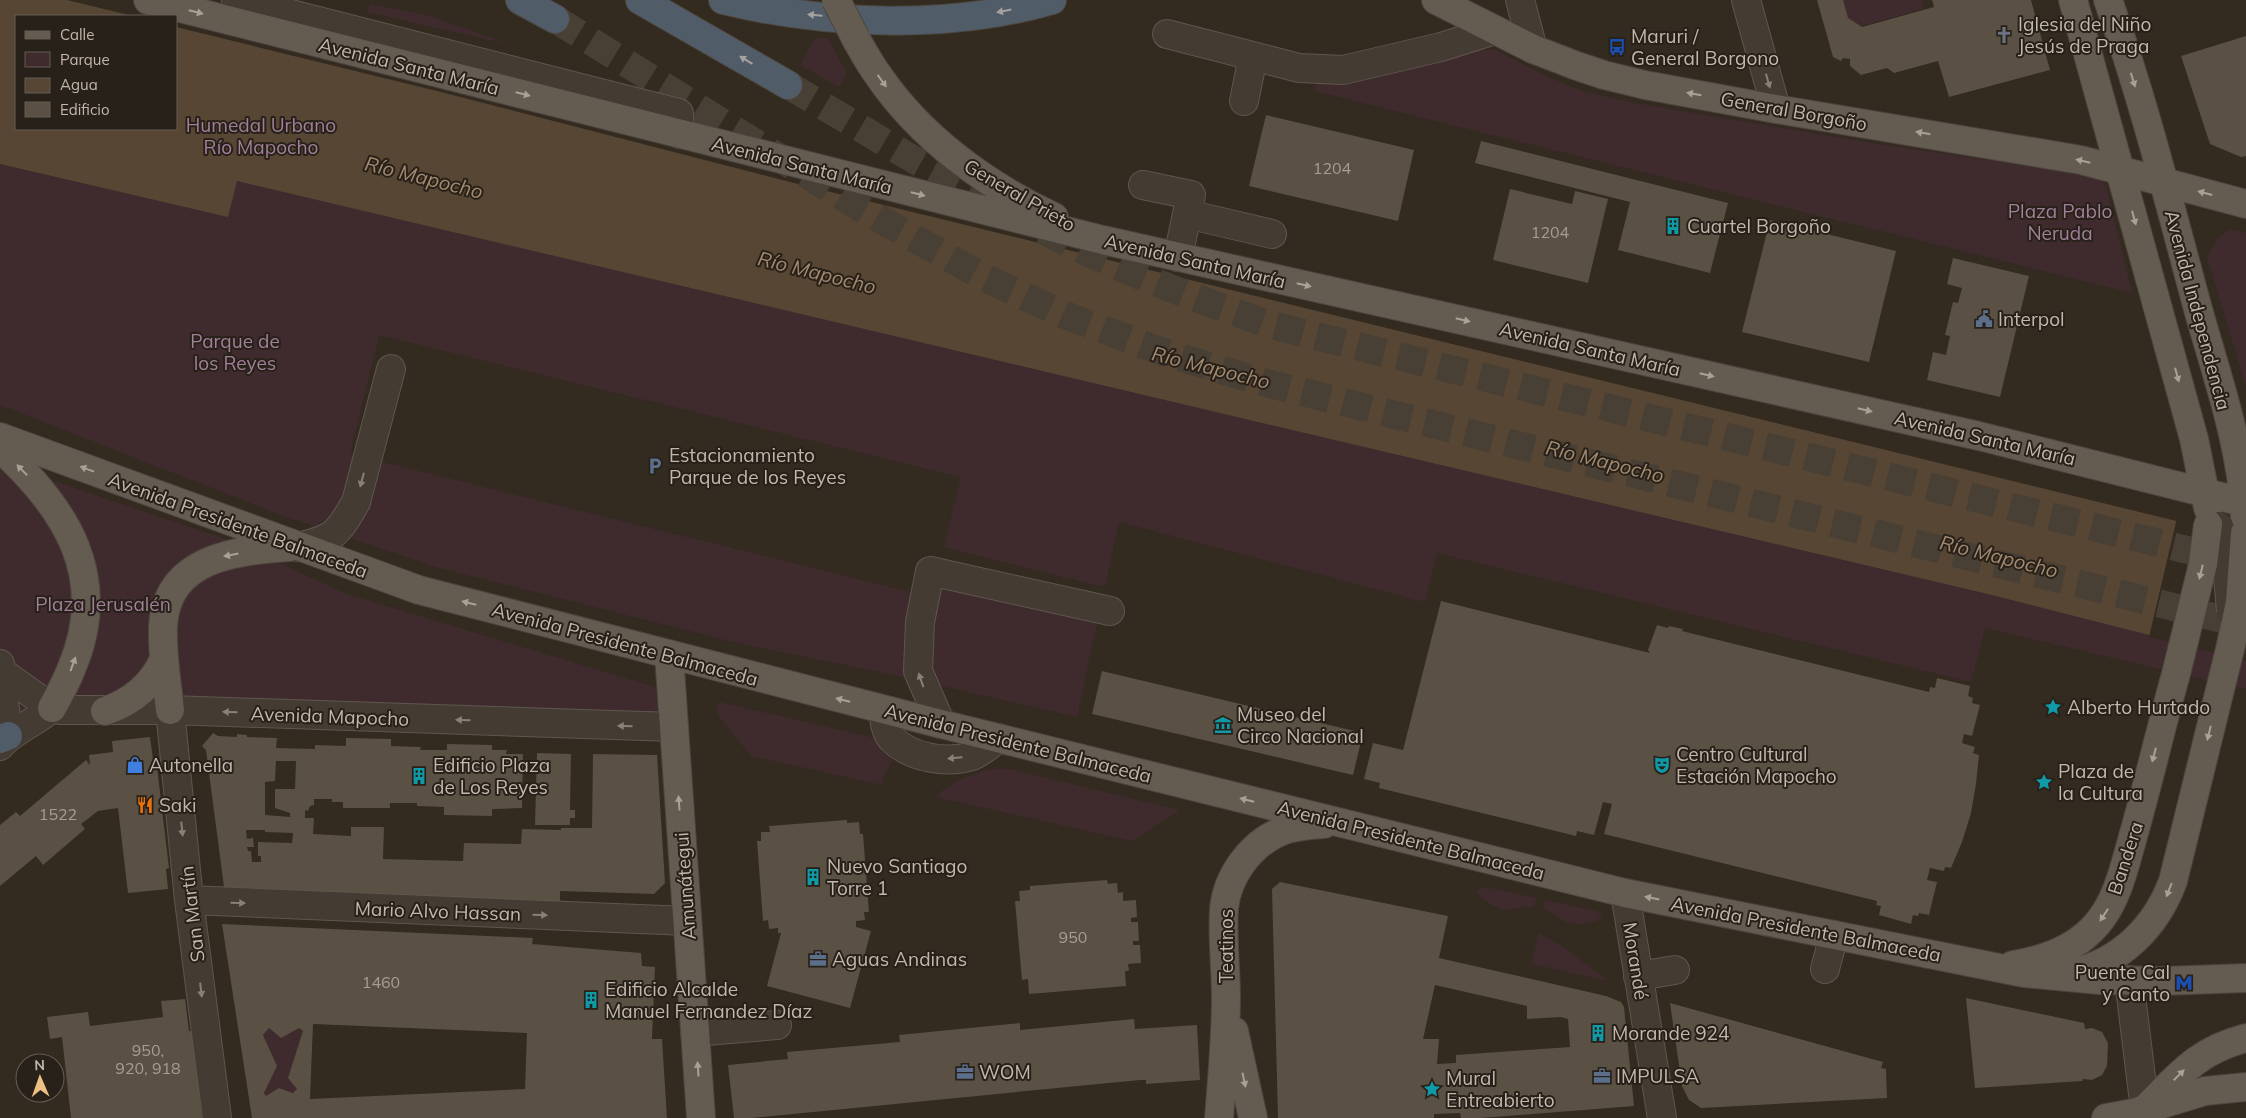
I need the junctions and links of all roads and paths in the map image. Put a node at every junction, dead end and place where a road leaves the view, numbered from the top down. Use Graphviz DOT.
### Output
graph roads {
  1 [pos="148,0"];
  2 [pos="236,0"];
  3 [pos="520,0"];
  4 [pos="640,0"];
  5 [pos="724,0"];
  6 [pos="836,0"];
  7 [pos="932,0"];
  8 [pos="1052,0"];
  9 [pos="1436,0"];
  10 [pos="1520,0"];
  11 [pos="1746,0"];
  12 [pos="2073,0"];
  13 [pos="2108,0"];
  14 [pos="555,19"];
  15 [pos="881,20"];
  16 [pos="1495,30"];
  17 [pos="1167,34"];
  18 [pos="1533,49"];
  19 [pos="1253,57"];
  20 [pos="788,85"];
  21 [pos="1244,101"];
  22 [pos="1776,108"];
  23 [pos="680,134"];
  24 [pos="2121,171"];
  25 [pos="2164,182"];
  26 [pos="1143,185"];
  27 [pos="2246,204"];
  28 [pos="1187,214"];
  29 [pos="1272,234"];
  30 [pos="1103,240"];
  31 [pos="1178,257"];
  32 [pos="391,368"];
  33 [pos="2216,376"];
  34 [pos="2246,424"];
  35 [pos="0,437"];
  36 [pos="0,448"];
  37 [pos="2206,493"];
  38 [pos="2245,503"];
  39 [pos="2213,525"];
  40 [pos="2245,533"];
  41 [pos="296,547"];
  42 [pos="1110,611"];
  43 [pos="2231,645"];
  44 [pos="669,654"];
  45 [pos="164,659"];
  46 [pos="0,664"];
  47 [pos="0,671"];
  48 [pos="2176,674"];
  49 [pos="52,708"];
  50 [pos="170,710"];
  51 [pos="883,710"];
  52 [pos="105,711"];
  53 [pos="941,724"];
  54 [pos="674,727"];
  55 [pos="2,738"];
  56 [pos="998,738"];
  57 [pos="1345,824"];
  58 [pos="1625,893"];
  59 [pos="189,900"];
  60 [pos="687,921"];
  61 [pos="1834,935"];
  62 [pos="1992,967"];
  63 [pos="1675,970"];
  64 [pos="1825,970"];
  65 [pos="1638,976"];
  66 [pos="2056,977"];
  67 [pos="2246,978"];
  68 [pos="2129,980"];
  69 [pos="1226,998"];
  70 [pos="777,1025"];
  71 [pos="695,1032"];
  72 [pos="2246,1038"];
  73 [pos="2246,1087"];
  74 [pos="2146,1114"];
  75 [pos="216,1118"];
  76 [pos="702,1118"];
  77 [pos="1219,1118"];
  78 [pos="1253,1118"];
  79 [pos="1662,1118"];
  80 [pos="2106,1118"];
  1 -- 23 [label="main road, Avenida Santa María, one-way"];
  2 -- 23 [label="street"];
  3 -- 14 [label="highway"];
  20 -- 4 [label="highway, one-way"];
  15 -- 5 [label="highway, one-way"];
  6 -- 30 [label="main road, General Prieto, one-way, bridge"];
  7 -- 15 [label="highway"];
  8 -- 15 [label="highway, one-way"];
  9 -- 16 [label="main road, General Borgoño"];
  10 -- 18 [label="street"];
  11 -- 22 [label="street, one-way"];
  12 -- 24 [label="main road, Avenida Independencia"];
  13 -- 25 [label="main road, Avenida Independencia, one-way"];
  16 -- 18 [label="main road, General Borgoño"];
  16 -- 19 [label="street"];
  17 -- 19 [label="street"];
  22 -- 18 [label="main road, General Borgoño, one-way"];
  19 -- 21 [label="street"];
  24 -- 22 [label="main road, General Borgoño, one-way"];
  23 -- 30 [label="main road, Avenida Santa María, one-way"];
  24 -- 25 [label="main road, General Borgoño"];
  24 -- 37 [label="main road, Avenida Independencia, one-way"];
  27 -- 25 [label="main road, General Borgoño, one-way"];
  25 -- 33 [label="main road, Avenida Independencia"];
  26 -- 28 [label="street"];
  28 -- 29 [label="street"];
  28 -- 31 [label="street"];
  30 -- 31 [label="main road, Avenida Santa María"];
  31 -- 37 [label="main road, Avenida Santa María, one-way"];
  32 -- 41 [label="street, one-way"];
  33 -- 34 [label="main road"];
  33 -- 38 [label="main road, Avenida Independencia"];
  41 -- 35 [label="main road, Avenida Presidente Balmaceda, one-way"];
  49 -- 36 [label="main road, one-way"];
  37 -- 38 [label="main road, Avenida Santa María"];
  37 -- 39 [label="main road, Avenida Independencia"];
  38 -- 40 [label="main road, Avenida Independencia"];
  39 -- 43 [label="street, bridge"];
  39 -- 48 [label="main road, Avenida Independencia, one-way, bridge"];
  40 -- 43 [label="main road, Avenida Independencia, bridge"];
  44 -- 41 [label="main road, Avenida Presidente Balmaceda, one-way"];
  41 -- 45 [label="main road, one-way"];
  53 -- 42 [label="street, one-way"];
  43 -- 66 [label="main road, Avenida Independencia, one-way"];
  51 -- 44 [label="main road, Avenida Presidente Balmaceda, one-way"];
  44 -- 54 [label="main road, Amunátegui"];
  45 -- 50 [label="main road"];
  45 -- 52 [label="main road"];
  46 -- 47 [label="street"];
  47 -- 49 [label="street"];
  47 -- 55 [label="street"];
  48 -- 62 [label="main road, Bandera, one-way"];
  49 -- 52 [label="street, Avenida Mapocho"];
  49 -- 55 [label="street"];
  50 -- 52 [label="street, Avenida Mapocho"];
  54 -- 50 [label="street, Avenida Mapocho, one-way"];
  50 -- 59 [label="street, San Martín, one-way"];
  51 -- 53 [label="main road, Avenida Presidente Balmaceda"];
  56 -- 51 [label="street, one-way"];
  53 -- 56 [label="main road, Avenida Presidente Balmaceda"];
  60 -- 54 [label="main road, Amunátegui, one-way"];
  57 -- 56 [label="main road, Avenida Presidente Balmaceda, one-way"];
  57 -- 58 [label="main road, Avenida Presidente Balmaceda"];
  57 -- 69 [label="main road, Teatinos"];
  61 -- 58 [label="main road, Avenida Presidente Balmaceda, one-way"];
  58 -- 65 [label="street, Morandé"];
  59 -- 60 [label="street, Mario Alvo Hassan, one-way"];
  59 -- 75 [label="street, San Martín, one-way"];
  60 -- 71 [label="main road, Amunátegui"];
  61 -- 62 [label="main road, Avenida Presidente Balmaceda"];
  61 -- 64 [label="street"];
  62 -- 66 [label="main road, Avenida Presidente Balmaceda"];
  63 -- 65 [label="street"];
  65 -- 79 [label="street, Morandé"];
  66 -- 68 [label="main road, Avenida Presidente Balmaceda"];
  67 -- 68 [label="main road, Avenida Presidente Balmaceda"];
  68 -- 74 [label="street"];
  69 -- 77 [label="main road, Teatinos"];
  69 -- 78 [label="main road, one-way"];
  70 -- 71 [label="street"];
  76 -- 71 [label="main road, Amunátegui, one-way"];
  74 -- 72 [label="main road, one-way"];
  73 -- 74 [label="main road"];
  74 -- 80 [label="main road"];
}
